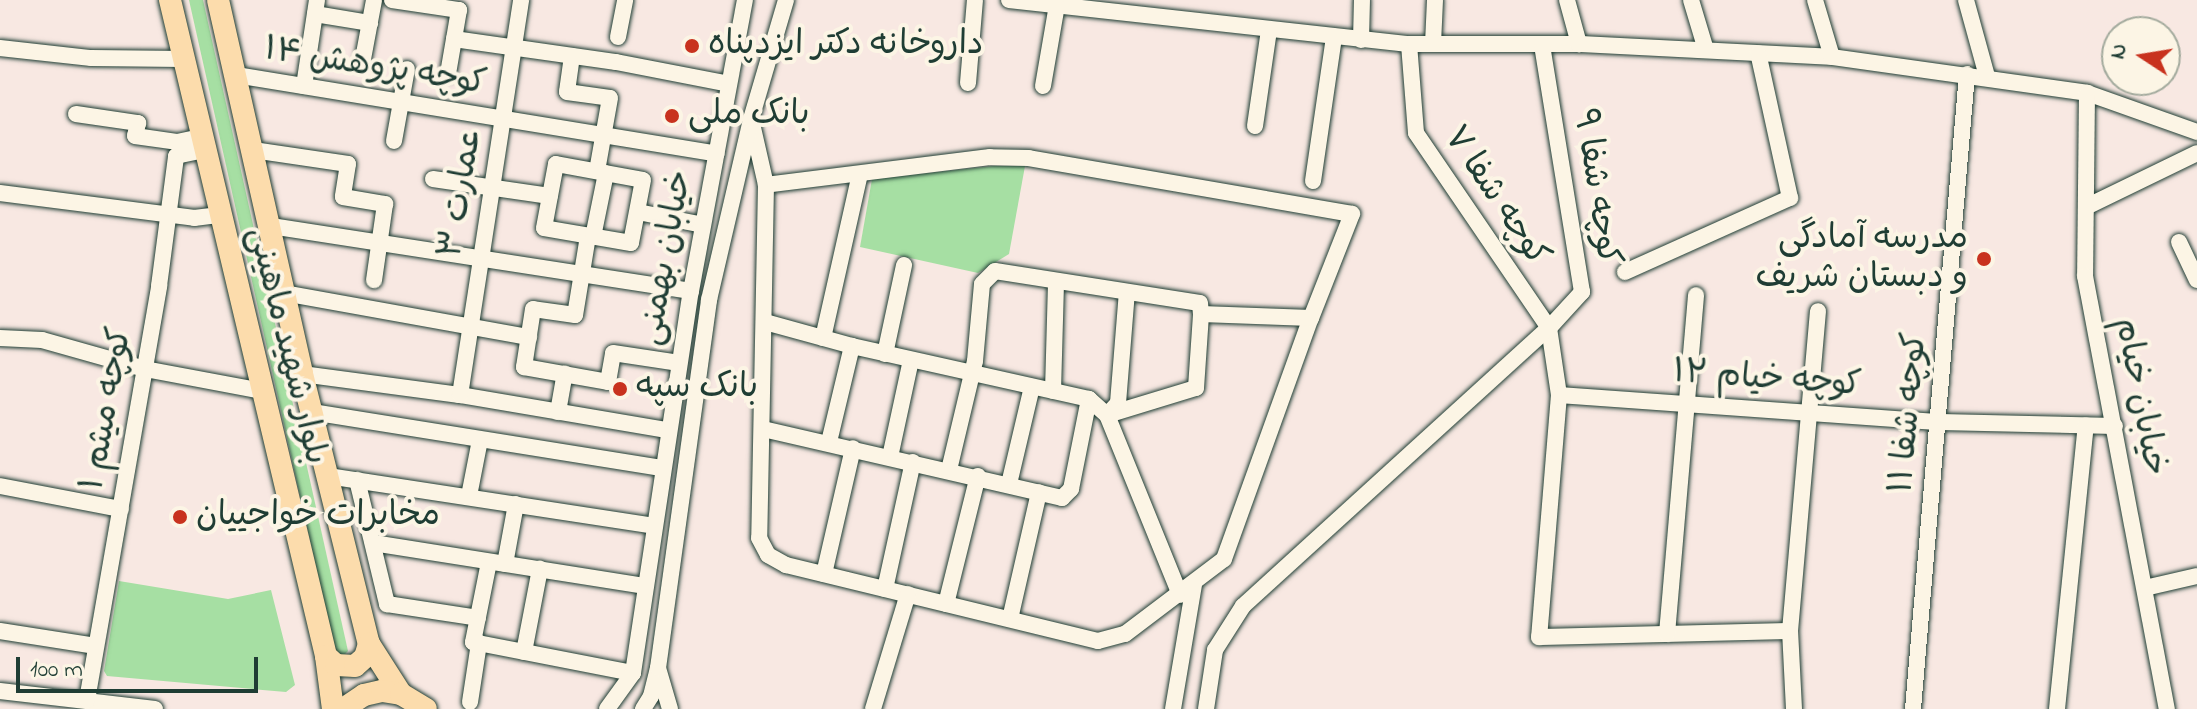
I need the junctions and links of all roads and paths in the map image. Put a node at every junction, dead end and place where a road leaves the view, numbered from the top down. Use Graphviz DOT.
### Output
graph roads {
  1 [pos="170,0"];
  2 [pos="218,0"];
  3 [pos="374,0"];
  4 [pos="392,0"];
  5 [pos="521,0"];
  6 [pos="625,0"];
  7 [pos="745,0"];
  8 [pos="786,0"];
  9 [pos="975,0"];
  10 [pos="1009,0"];
  11 [pos="1362,0"];
  12 [pos="1435,0"];
  13 [pos="1567,0"];
  14 [pos="1691,0"];
  15 [pos="1815,0"];
  16 [pos="1966,0"];
  17 [pos="411,2"];
  18 [pos="1060,4"];
  19 [pos="316,7"];
  20 [pos="370,23"];
  21 [pos="1269,30"];
  22 [pos="618,37"];
  23 [pos="1334,37"];
  24 [pos="454,39"];
  25 [pos="1361,40"];
  26 [pos="1409,44"];
  27 [pos="1433,44"];
  28 [pos="1542,44"];
  29 [pos="1579,44"];
  30 [pos="514,47"];
  31 [pos="0,48"];
  32 [pos="1706,50"];
  33 [pos="1758,53"];
  34 [pos="572,56"];
  35 [pos="1832,57"];
  36 [pos="183,59"];
  37 [pos="363,59"];
  38 [pos="407,69"];
  39 [pos="448,74"];
  40 [pos="1967,74"];
  41 [pos="236,75"];
  42 [pos="1987,76"];
  43 [pos="968,83"];
  44 [pos="729,84"];
  45 [pos="304,86"];
  46 [pos="1043,86"];
  47 [pos="2087,93"];
  48 [pos="401,104"];
  49 [pos="76,114"];
  50 [pos="503,119"];
  51 [pos="751,119"];
  52 [pos="1255,126"];
  53 [pos="2197,132"];
  54 [pos="605,133"];
  55 [pos="394,141"];
  56 [pos="202,144"];
  57 [pos="177,149"];
  58 [pos="253,150"];
  59 [pos="2197,153"];
  60 [pos="717,154"];
  61 [pos="601,172"];
  62 [pos="860,174"];
  63 [pos="433,179"];
  64 [pos="1313,181"];
  65 [pos="766,185"];
  66 [pos="493,188"];
  67 [pos="0,193"];
  68 [pos="550,196"];
  69 [pos="2086,207"];
  70 [pos="638,212"];
  71 [pos="220,215"];
  72 [pos="170,216"];
  73 [pos="703,225"];
  74 [pos="271,226"];
  75 [pos="591,237"];
  76 [pos="379,242"];
  77 [pos="2179,242"];
  78 [pos="482,258"];
  79 [pos="904,265"];
  80 [pos="1625,272"];
  81 [pos="582,274"];
  82 [pos="374,280"];
  83 [pos="2197,280"];
  84 [pos="1056,281"];
  85 [pos="691,291"];
  86 [pos="1127,292"];
  87 [pos="284,293"];
  88 [pos="1696,295"];
  89 [pos="1818,311"];
  90 [pos="1201,314"];
  91 [pos="1311,318"];
  92 [pos="765,322"];
  93 [pos="471,328"];
  94 [pos="1549,328"];
  95 [pos="529,337"];
  96 [pos="0,338"];
  97 [pos="823,338"];
  98 [pos="852,346"];
  99 [pos="885,354"];
  100 [pos="911,360"];
  101 [pos="679,363"];
  102 [pos="145,369"];
  103 [pos="971,372"];
  104 [pos="302,374"];
  105 [pos="565,374"];
  106 [pos="1032,387"];
  107 [pos="263,391"];
  108 [pos="1053,391"];
  109 [pos="460,395"];
  110 [pos="1559,395"];
  111 [pos="1089,399"];
  112 [pos="1687,405"];
  113 [pos="312,412"];
  114 [pos="558,412"];
  115 [pos="1808,414"];
  116 [pos="1107,415"];
  117 [pos="1940,422"];
  118 [pos="2086,425"];
  119 [pos="2115,426"];
  120 [pos="763,429"];
  121 [pos="668,430"];
  122 [pos="480,440"];
  123 [pos="829,442"];
  124 [pos="853,448"];
  125 [pos="890,457"];
  126 [pos="913,462"];
  127 [pos="662,468"];
  128 [pos="949,470"];
  129 [pos="328,476"];
  130 [pos="978,476"];
  131 [pos="357,480"];
  132 [pos="1009,484"];
  133 [pos="0,486"];
  134 [pos="1039,492"];
  135 [pos="469,496"];
  136 [pos="516,504"];
  137 [pos="121,509"];
  138 [pos="654,526"];
  139 [pos="373,543"];
  140 [pos="497,563"];
  141 [pos="540,569"];
  142 [pos="824,574"];
  143 [pos="2197,576"];
  144 [pos="646,586"];
  145 [pos="2145,588"];
  146 [pos="885,589"];
  147 [pos="1187,590"];
  148 [pos="908,594"];
  149 [pos="946,604"];
  150 [pos="478,618"];
  151 [pos="1010,619"];
  152 [pos="0,631"];
  153 [pos="1790,631"];
  154 [pos="1667,634"];
  155 [pos="479,643"];
  156 [pos="369,644"];
  157 [pos="96,646"];
  158 [pos="524,652"];
  159 [pos="326,656"];
  160 [pos="658,668"];
  161 [pos="633,673"];
  162 [pos="0,691"];
  163 [pos="401,694"];
  164 [pos="470,702"];
  165 [pos="91,703"];
  166 [pos="155,709"];
  167 [pos="333,709"];
  168 [pos="343,709"];
  169 [pos="426,709"];
  170 [pos="607,709"];
  171 [pos="643,709"];
  172 [pos="670,709"];
  173 [pos="873,709"];
  174 [pos="1173,709"];
  175 [pos="1206,709"];
  176 [pos="1794,709"];
  177 [pos="1913,709"];
  178 [pos="2057,709"];
  179 [pos="2167,709"];
  1 -- 36 [label="main road, بلوار شهید ماهینی"];
  2 -- 41 [label="main road, بلوار شهید ماهینی"];
  3 -- 20 [label="street"];
  4 -- 17 [label="street"];
  5 -- 30 [label="street, عمارت ۳"];
  6 -- 22 [label="street"];
  7 -- 44 [label="street, خیابان بهمنی"];
  8 -- 51 [label="street, خیابان بهمنی"];
  9 -- 43 [label="street"];
  10 -- 18 [label="street"];
  11 -- 25 [label="street"];
  12 -- 27 [label="street"];
  13 -- 29 [label="street"];
  14 -- 32 [label="street"];
  15 -- 35 [label="street"];
  16 -- 42 [label="street"];
  17 -- 24 [label="street"];
  18 -- 21 [label="street"];
  18 -- 46 [label="street"];
  19 -- 20 [label="street"];
  19 -- 45 [label="street"];
  20 -- 37 [label="street"];
  21 -- 23 [label="street"];
  21 -- 52 [label="street"];
  23 -- 25 [label="street"];
  23 -- 64 [label="street"];
  24 -- 30 [label="street"];
  24 -- 39 [label="street"];
  25 -- 26 [label="street"];
  26 -- 27 [label="street"];
  26 -- 94 [label="street, کوچه شفا ۷"];
  27 -- 28 [label="street"];
  28 -- 29 [label="street"];
  28 -- 94 [label="street, کوچه شفا ۹"];
  29 -- 32 [label="street"];
  30 -- 34 [label="street"];
  30 -- 50 [label="street, عمارت ۳"];
  31 -- 36 [label="street"];
  32 -- 33 [label="street"];
  33 -- 35 [label="street"];
  33 -- 80 [label="street"];
  34 -- 44 [label="street"];
  34 -- 54 [label="street"];
  35 -- 40 [label="street"];
  36 -- 56 [label="main road, بلوار شهید ماهینی"];
  38 -- 48 [label="street"];
  40 -- 42 [label="street"];
  40 -- 117 [label="street, کوچه شفا ۱۱"];
  41 -- 45 [label="street, کوچه پژوهش ۱۴"];
  41 -- 58 [label="main road, بلوار شهید ماهینی"];
  42 -- 47 [label="street"];
  44 -- 60 [label="street, خیابان بهمنی"];
  45 -- 48 [label="street, کوچه پژوهش ۱۴"];
  47 -- 53 [label="street"];
  47 -- 69 [label="street, خیابان خیام"];
  48 -- 50 [label="street, کوچه پژوهش ۱۴"];
  48 -- 55 [label="street"];
  49 -- 57 [label="street"];
  50 -- 54 [label="street, کوچه پژوهش ۱۴"];
  50 -- 66 [label="street, عمارت ۳"];
  51 -- 65 [label="street"];
  51 -- 160 [label="street, خیابان بهمنی"];
  54 -- 60 [label="street, کوچه پژوهش ۱۴"];
  54 -- 61 [label="street"];
  56 -- 57 [label="street"];
  56 -- 71 [label="main road, بلوار شهید ماهینی"];
  57 -- 72 [label="street, کوچه میثم ۱"];
  58 -- 74 [label="main road, بلوار شهید ماهینی"];
  58 -- 76 [label="street"];
  59 -- 69 [label="street"];
  60 -- 73 [label="street, خیابان بهمنی"];
  61 -- 68 [label="street"];
  61 -- 70 [label="street"];
  61 -- 75 [label="street"];
  62 -- 65 [label="street"];
  62 -- 91 [label="street"];
  62 -- 97 [label="street"];
  63 -- 66 [label="street"];
  65 -- 92 [label="street"];
  66 -- 68 [label="street"];
  66 -- 78 [label="street, عمارت ۳"];
  67 -- 72 [label="street"];
  68 -- 75 [label="street"];
  69 -- 119 [label="street, خیابان خیام"];
  70 -- 73 [label="street"];
  70 -- 75 [label="street"];
  71 -- 72 [label="street"];
  71 -- 107 [label="main road, بلوار شهید ماهینی"];
  72 -- 102 [label="street, کوچه میثم ۱"];
  73 -- 85 [label="street, خیابان بهمنی"];
  74 -- 76 [label="street"];
  74 -- 87 [label="main road, بلوار شهید ماهینی"];
  75 -- 81 [label="street"];
  76 -- 78 [label="street"];
  76 -- 82 [label="street"];
  77 -- 83 [label="street"];
  78 -- 81 [label="street"];
  78 -- 93 [label="street, عمارت ۳"];
  79 -- 99 [label="street"];
  81 -- 85 [label="street"];
  81 -- 95 [label="street"];
  84 -- 86 [label="street"];
  84 -- 103 [label="street"];
  84 -- 108 [label="street"];
  85 -- 101 [label="street, خیابان بهمنی"];
  86 -- 90 [label="street"];
  86 -- 116 [label="street"];
  87 -- 93 [label="street"];
  87 -- 104 [label="main road, بلوار شهید ماهینی"];
  88 -- 112 [label="street"];
  89 -- 115 [label="street"];
  90 -- 91 [label="street"];
  90 -- 116 [label="street"];
  91 -- 147 [label="street"];
  92 -- 97 [label="street"];
  92 -- 120 [label="street"];
  93 -- 95 [label="street"];
  93 -- 109 [label="street, عمارت ۳"];
  94 -- 110 [label="street"];
  94 -- 175 [label="street"];
  95 -- 105 [label="street"];
  96 -- 102 [label="street"];
  97 -- 98 [label="street"];
  98 -- 99 [label="street"];
  98 -- 123 [label="street"];
  99 -- 100 [label="street"];
  100 -- 103 [label="street"];
  100 -- 125 [label="street"];
  101 -- 105 [label="street"];
  101 -- 121 [label="street, خیابان بهمنی"];
  102 -- 107 [label="street"];
  102 -- 137 [label="street, کوچه میثم ۱"];
  103 -- 106 [label="street"];
  103 -- 128 [label="street"];
  104 -- 109 [label="street"];
  104 -- 113 [label="main road, بلوار شهید ماهینی"];
  105 -- 114 [label="street"];
  106 -- 108 [label="street"];
  106 -- 132 [label="street"];
  107 -- 159 [label="main road, بلوار شهید ماهینی"];
  108 -- 111 [label="street"];
  109 -- 114 [label="street"];
  110 -- 112 [label="street, کوچه خیام ۱۲"];
  110 -- 154 [label="street"];
  111 -- 116 [label="street"];
  111 -- 134 [label="street"];
  112 -- 115 [label="street, کوچه خیام ۱۲"];
  112 -- 154 [label="street"];
  113 -- 122 [label="street"];
  113 -- 129 [label="main road, بلوار شهید ماهینی"];
  114 -- 121 [label="street"];
  115 -- 117 [label="street, کوچه خیام ۱۲"];
  115 -- 153 [label="street"];
  116 -- 147 [label="street"];
  117 -- 118 [label="street, کوچه خیام ۱۲"];
  117 -- 177 [label="street, کوچه شفا ۱۱"];
  118 -- 119 [label="street, کوچه خیام ۱۲"];
  118 -- 178 [label="street"];
  119 -- 145 [label="street, خیابان خیام"];
  120 -- 123 [label="street"];
  120 -- 142 [label="street"];
  121 -- 127 [label="street, خیابان بهمنی"];
  122 -- 127 [label="street"];
  122 -- 135 [label="street"];
  123 -- 124 [label="street"];
  124 -- 125 [label="street"];
  124 -- 142 [label="street"];
  125 -- 126 [label="street"];
  126 -- 128 [label="street"];
  126 -- 146 [label="street"];
  127 -- 138 [label="street, خیابان بهمنی"];
  128 -- 130 [label="street"];
  129 -- 131 [label="street"];
  129 -- 156 [label="main road, بلوار شهید ماهینی"];
  130 -- 132 [label="street"];
  130 -- 149 [label="street"];
  131 -- 135 [label="street"];
  131 -- 139 [label="street"];
  132 -- 134 [label="street"];
  133 -- 137 [label="street"];
  134 -- 151 [label="street"];
  135 -- 136 [label="street"];
  136 -- 138 [label="street"];
  136 -- 140 [label="street"];
  137 -- 157 [label="street, کوچه میثم ۱"];
  138 -- 144 [label="street, خیابان بهمنی"];
  139 -- 140 [label="street"];
  139 -- 150 [label="street"];
  140 -- 141 [label="street"];
  140 -- 150 [label="street"];
  141 -- 144 [label="street"];
  141 -- 158 [label="street"];
  142 -- 146 [label="street"];
  143 -- 145 [label="street"];
  144 -- 161 [label="street, خیابان بهمنی"];
  145 -- 179 [label="street, خیابان خیام"];
  146 -- 148 [label="street"];
  147 -- 151 [label="street"];
  147 -- 174 [label="street"];
  148 -- 149 [label="street"];
  148 -- 173 [label="street"];
  149 -- 151 [label="street"];
  150 -- 155 [label="street"];
  152 -- 157 [label="street"];
  153 -- 154 [label="street"];
  153 -- 176 [label="street"];
  155 -- 158 [label="street"];
  155 -- 164 [label="street"];
  156 -- 159 [label="main road"];
  156 -- 163 [label="main road, بلوار شهید ماهینی"];
  157 -- 165 [label="street, کوچه میثم ۱"];
  158 -- 161 [label="street"];
  159 -- 167 [label="main road, بلوار شهید ماهینی"];
  160 -- 171 [label="street, خیابان بهمنی"];
  160 -- 172 [label="street"];
  161 -- 170 [label="street, خیابان بهمنی"];
  162 -- 165 [label="street"];
  163 -- 168 [label="main road"];
  163 -- 169 [label="main road"];
  165 -- 166 [label="street"];
}
